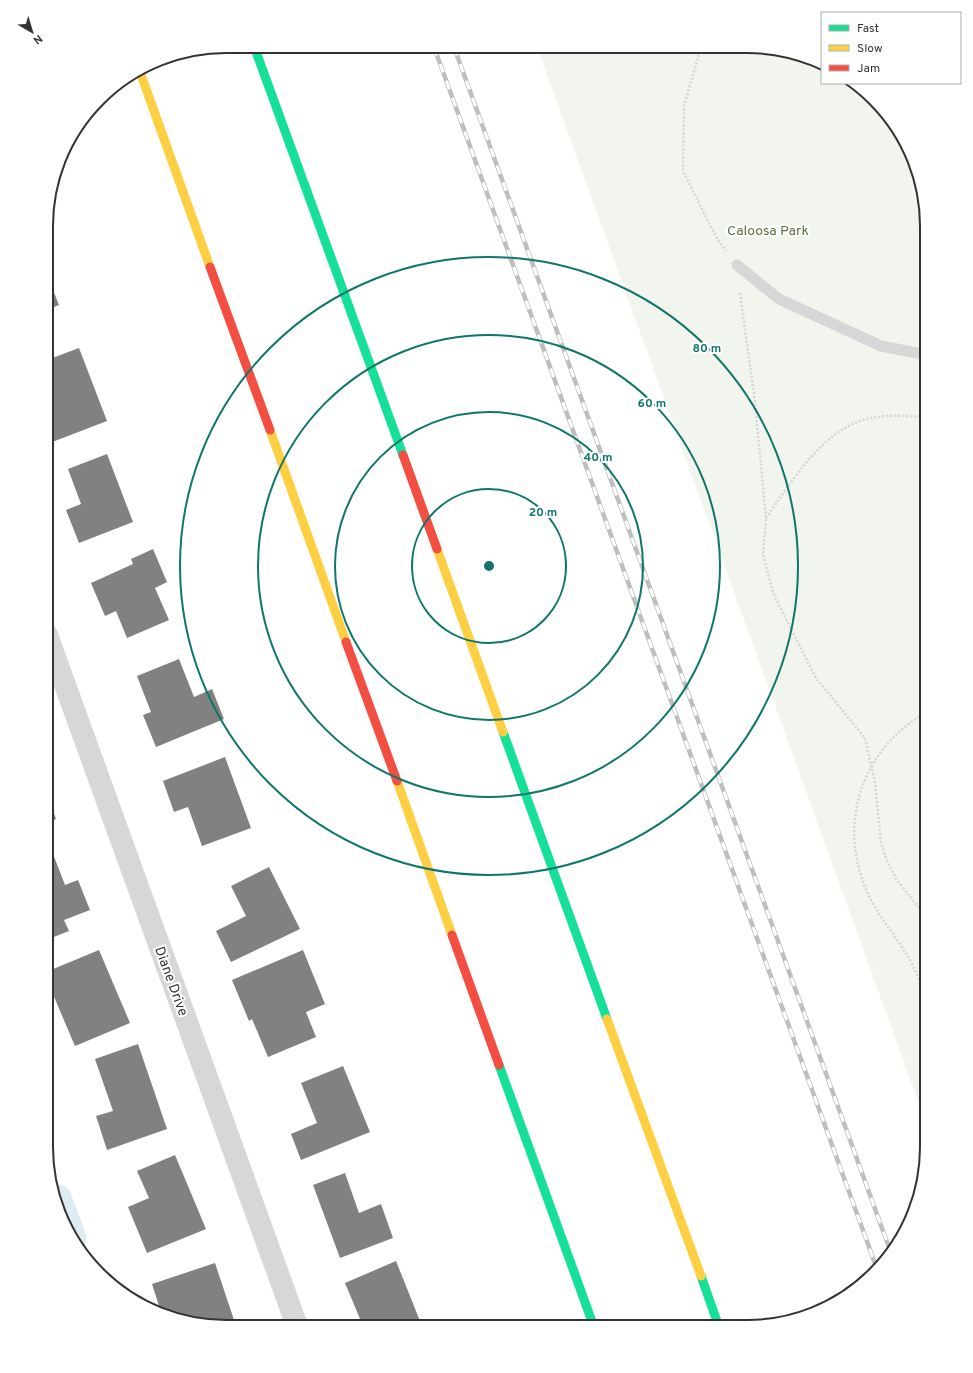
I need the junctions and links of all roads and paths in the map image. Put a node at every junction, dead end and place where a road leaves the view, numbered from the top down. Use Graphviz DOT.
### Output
graph roads {
  1 [pos="257,53"];
  2 [pos="699,53"];
  3 [pos="141,75"];
  4 [pos="737,266"];
  5 [pos="920,354"];
  6 [pos="920,417"];
  7 [pos="766,519"];
  8 [pos="53,653"];
  9 [pos="920,717"];
  10 [pos="872,765"];
  11 [pos="920,910"];
  12 [pos="920,982"];
  13 [pos="295,1320"];
  14 [pos="591,1320"];
  15 [pos="716,1320"];
  1 -- 15 [label="highway"];
  2 -- 4 [label="path"];
  3 -- 14 [label="highway"];
  4 -- 5 [label="lane"];
  4 -- 7 [label="path"];
  6 -- 7 [label="path"];
  7 -- 10 [label="path"];
  8 -- 13 [label="street, Diane Drive"];
  9 -- 10 [label="path"];
  10 -- 11 [label="path"];
  10 -- 12 [label="path"];
}
